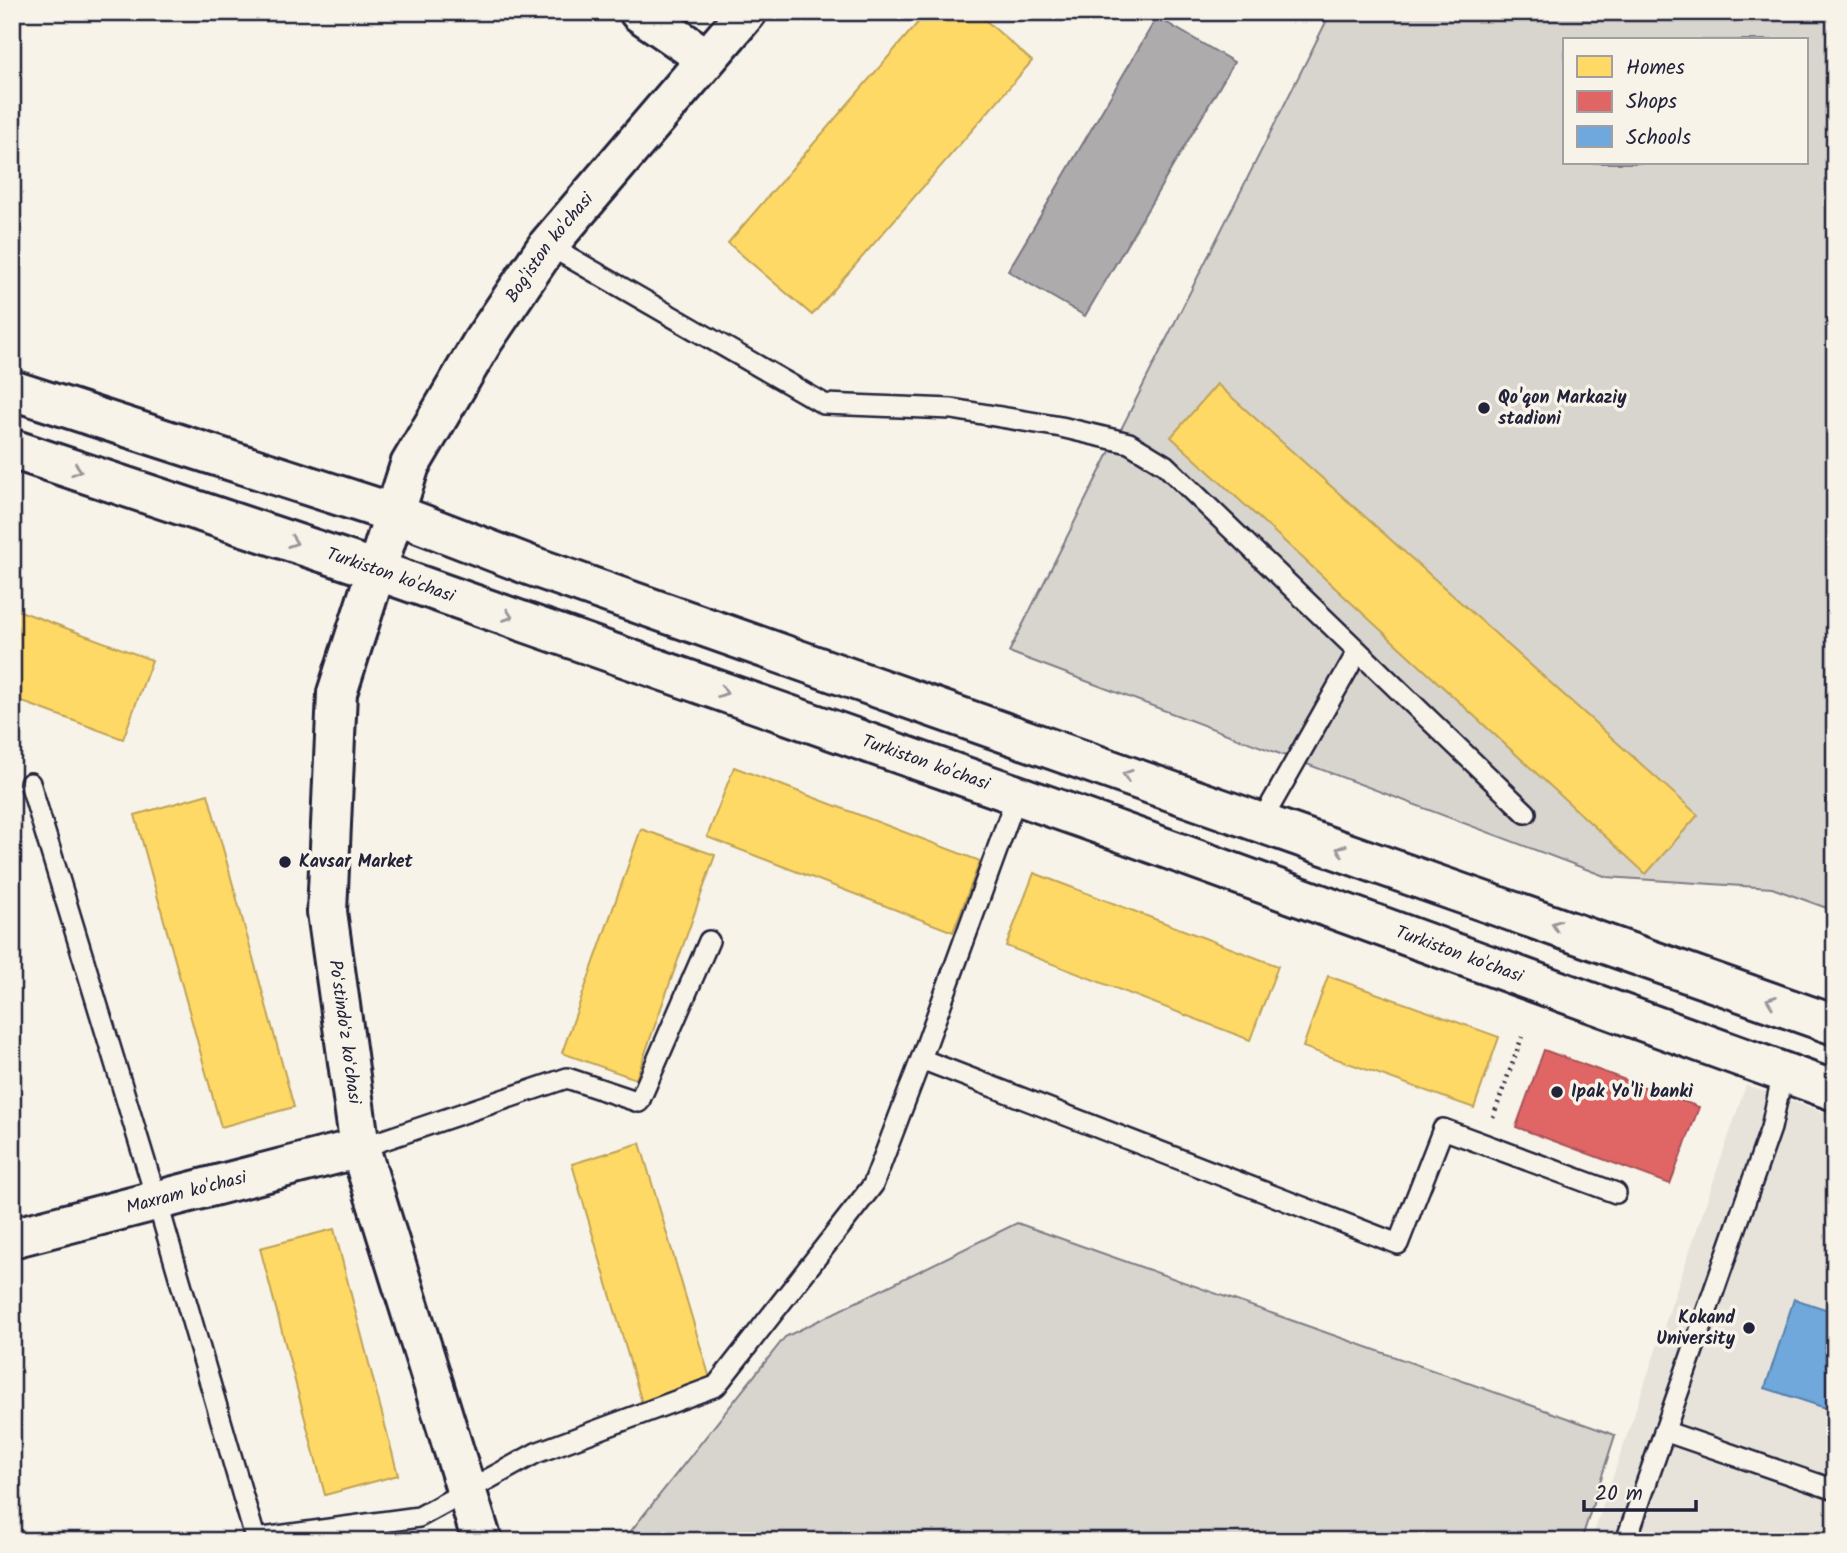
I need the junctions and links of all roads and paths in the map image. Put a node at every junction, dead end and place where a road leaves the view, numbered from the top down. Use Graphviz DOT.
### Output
graph roads {
  1 [pos="639,12"];
  2 [pos="747,12"];
  3 [pos="706,58"];
  4 [pos="548,245"];
  5 [pos="12,390"];
  6 [pos="12,449"];
  7 [pos="393,513"];
  8 [pos="376,570"];
  9 [pos="1358,651"];
  10 [pos="30,783"];
  11 [pos="1017,795"];
  12 [pos="1526,813"];
  13 [pos="1261,822"];
  14 [pos="709,941"];
  15 [pos="1835,1025"];
  16 [pos="1522,1037"];
  17 [pos="921,1059"];
  18 [pos="1783,1072"];
  19 [pos="1835,1091"];
  20 [pos="1483,1144"];
  21 [pos="360,1148"];
  22 [pos="1616,1193"];
  23 [pos="157,1201"];
  24 [pos="12,1238"];
  25 [pos="1664,1431"];
  26 [pos="1835,1490"];
  27 [pos="468,1493"];
  28 [pos="255,1540"];
  29 [pos="482,1541"];
  30 [pos="1626,1541"];
  1 -- 3 [label="main road"];
  2 -- 3 [label="main road, Bog'iston ko'chasi"];
  3 -- 4 [label="main road, Bog'iston ko'chasi"];
  4 -- 7 [label="main road, Bog'iston ko'chasi"];
  4 -- 9 [label="lane"];
  5 -- 7 [label="main road"];
  6 -- 8 [label="main road, Turkiston ko'chasi, one-way"];
  7 -- 8 [label="main road, Poʻstindoʻz koʻchasi"];
  13 -- 7 [label="main road, one-way"];
  8 -- 11 [label="main road, Turkiston ko'chasi, one-way"];
  8 -- 21 [label="main road, Poʻstindoʻz koʻchasi"];
  9 -- 12 [label="lane"];
  9 -- 13 [label="lane"];
  10 -- 23 [label="lane"];
  11 -- 17 [label="lane"];
  11 -- 18 [label="main road, Turkiston ko'chasi"];
  15 -- 13 [label="main road, one-way"];
  14 -- 21 [label="lane"];
  16 -- 20 [label="path"];
  17 -- 20 [label="lane"];
  17 -- 27 [label="lane"];
  18 -- 19 [label="main road, Turkiston ko'chasi"];
  18 -- 25 [label="lane"];
  20 -- 22 [label="lane"];
  21 -- 23 [label="main road, Maxram ko'chasi"];
  21 -- 27 [label="main road, Poʻstindoʻz koʻchasi"];
  23 -- 24 [label="main road, Maxram ko'chasi"];
  23 -- 28 [label="lane"];
  25 -- 26 [label="lane"];
  25 -- 30 [label="lane"];
  27 -- 28 [label="lane"];
  27 -- 29 [label="main road, Poʻstindoʻz koʻchasi"];
}
